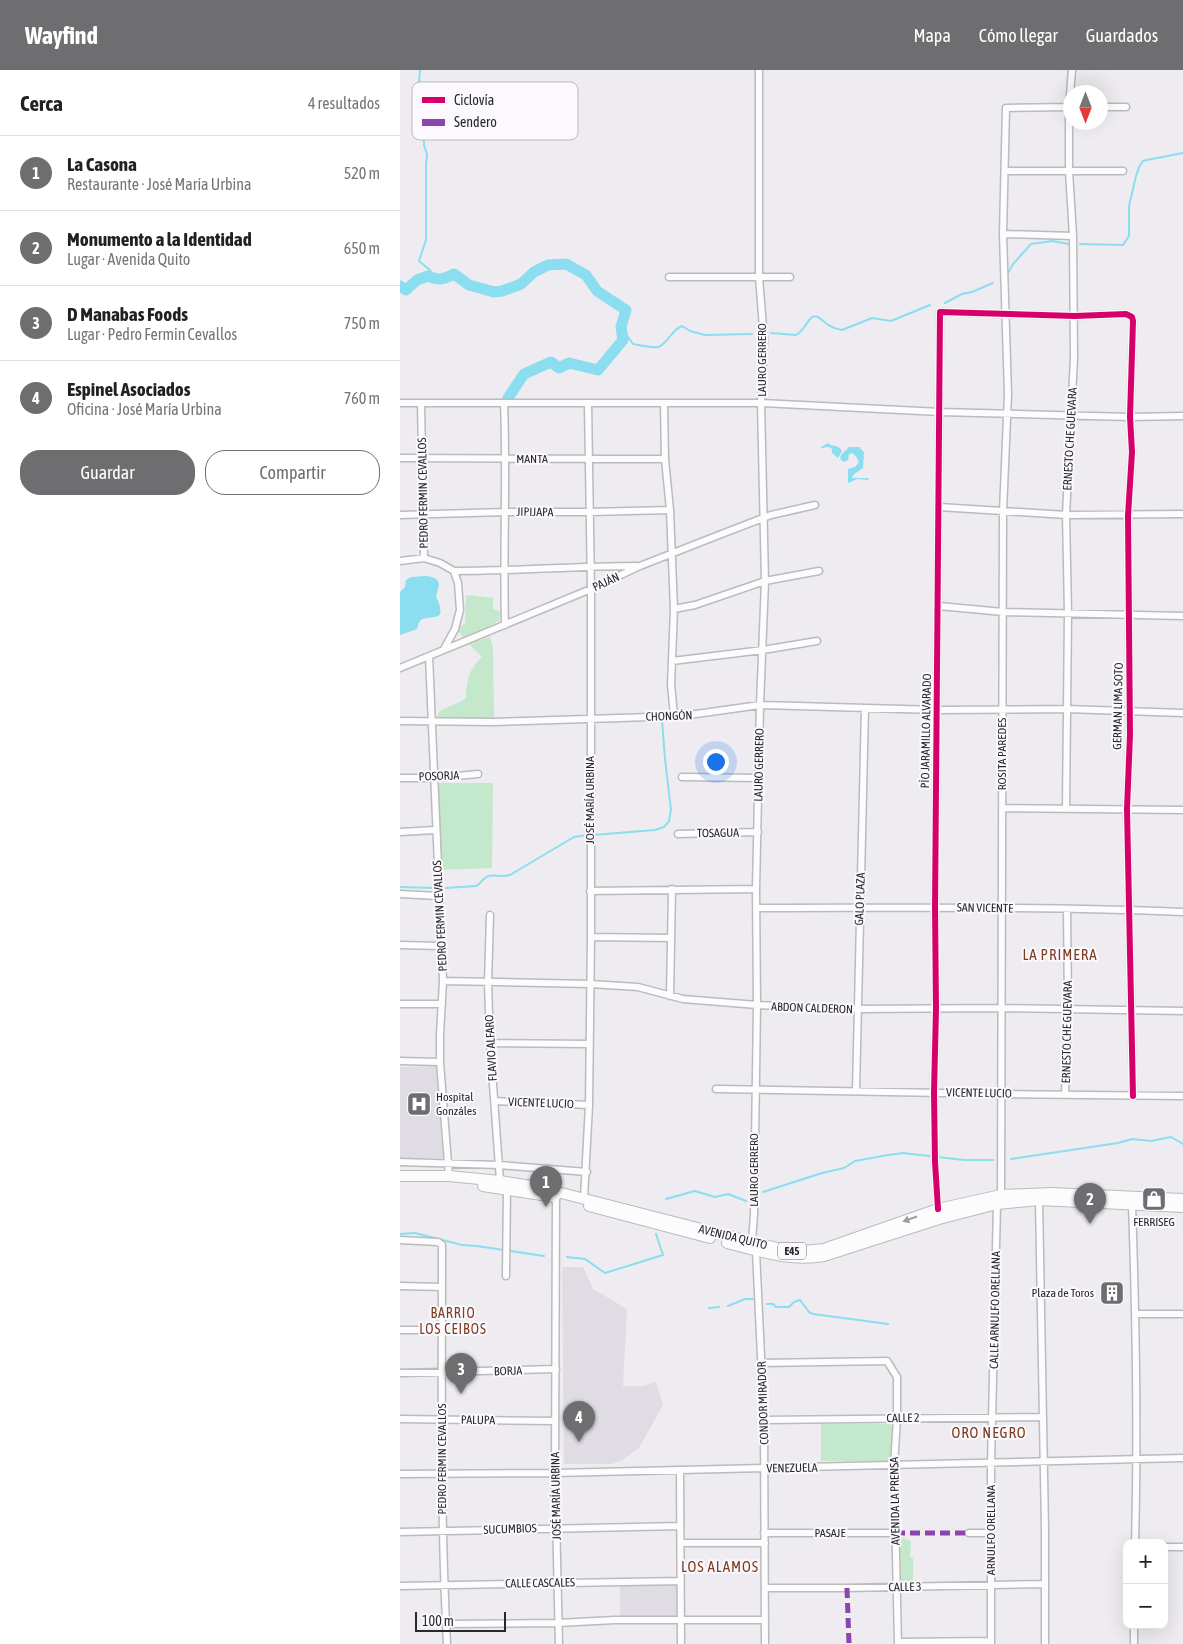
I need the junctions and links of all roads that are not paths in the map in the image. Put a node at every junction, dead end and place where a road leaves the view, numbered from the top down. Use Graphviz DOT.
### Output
graph roads {
  1 [pos="759,70"];
  2 [pos="1072,70"];
  3 [pos="1071,85"];
  4 [pos="1063,107"];
  5 [pos="1108,107"];
  6 [pos="1126,107"];
  7 [pos="1070,130"];
  8 [pos="1005,171"];
  9 [pos="1069,171"];
  10 [pos="1123,171"];
  11 [pos="1003,234"];
  12 [pos="1074,236"];
  13 [pos="669,277"];
  14 [pos="760,277"];
  15 [pos="790,277"];
  16 [pos="1005,314"];
  17 [pos="1075,316"];
  18 [pos="762,402"];
  19 [pos="400,403"];
  20 [pos="420,403"];
  21 [pos="504,403"];
  22 [pos="588,403"];
  23 [pos="664,403"];
  24 [pos="940,412"];
  25 [pos="1006,413"];
  26 [pos="1071,416"];
  27 [pos="1183,416"];
  28 [pos="1130,417"];
  29 [pos="400,458"];
  30 [pos="422,458"];
  31 [pos="589,459"];
  32 [pos="665,459"];
  33 [pos="506,460"];
  34 [pos="815,505"];
  35 [pos="939,507"];
  36 [pos="670,510"];
  37 [pos="505,512"];
  38 [pos="590,512"];
  39 [pos="1003,512"];
  40 [pos="1183,514"];
  41 [pos="1066,515"];
  42 [pos="400,516"];
  43 [pos="422,516"];
  44 [pos="1128,516"];
  45 [pos="764,518"];
  46 [pos="671,554"];
  47 [pos="424,558"];
  48 [pos="400,561"];
  49 [pos="591,566"];
  50 [pos="640,566"];
  51 [pos="454,571"];
  52 [pos="504,571"];
  53 [pos="819,571"];
  54 [pos="766,581"];
  55 [pos="591,589"];
  56 [pos="939,606"];
  57 [pos="674,609"];
  58 [pos="1003,612"];
  59 [pos="1068,614"];
  60 [pos="1130,614"];
  61 [pos="1183,616"];
  62 [pos="505,625"];
  63 [pos="817,641"];
  64 [pos="444,649"];
  65 [pos="763,650"];
  66 [pos="429,656"];
  67 [pos="672,661"];
  68 [pos="400,668"];
  69 [pos="760,705"];
  70 [pos="865,708"];
  71 [pos="1002,708"];
  72 [pos="1067,709"];
  73 [pos="937,710"];
  74 [pos="1130,712"];
  75 [pos="1183,713"];
  76 [pos="674,715"];
  77 [pos="591,720"];
  78 [pos="400,721"];
  79 [pos="433,721"];
  80 [pos="478,774"];
  81 [pos="682,777"];
  82 [pos="400,778"];
  83 [pos="434,778"];
  84 [pos="759,778"];
  85 [pos="1002,808"];
  86 [pos="1066,809"];
  87 [pos="1127,809"];
  88 [pos="1183,810"];
  89 [pos="436,830"];
  90 [pos="400,832"];
  91 [pos="758,832"];
  92 [pos="678,834"];
  93 [pos="672,889"];
  94 [pos="756,889"];
  95 [pos="590,891"];
  96 [pos="400,894"];
  97 [pos="439,896"];
  98 [pos="935,907"];
  99 [pos="757,908"];
  100 [pos="1003,908"];
  101 [pos="859,909"];
  102 [pos="1067,909"];
  103 [pos="1129,910"];
  104 [pos="1183,912"];
  105 [pos="490,915"];
  106 [pos="591,937"];
  107 [pos="670,938"];
  108 [pos="400,945"];
  109 [pos="441,946"];
  110 [pos="443,981"];
  111 [pos="488,982"];
  112 [pos="590,984"];
  113 [pos="670,996"];
  114 [pos="400,1004"];
  115 [pos="442,1004"];
  116 [pos="757,1005"];
  117 [pos="1002,1008"];
  118 [pos="857,1009"];
  119 [pos="936,1009"];
  120 [pos="1068,1009"];
  121 [pos="1132,1010"];
  122 [pos="1183,1011"];
  123 [pos="490,1043"];
  124 [pos="589,1044"];
  125 [pos="400,1061"];
  126 [pos="440,1062"];
  127 [pos="755,1088"];
  128 [pos="716,1089"];
  129 [pos="856,1090"];
  130 [pos="934,1093"];
  131 [pos="1000,1094"];
  132 [pos="1065,1094"];
  133 [pos="1133,1096"];
  134 [pos="1183,1096"];
  135 [pos="494,1101"];
  136 [pos="589,1104"];
  137 [pos="400,1162"];
  138 [pos="449,1163"];
  139 [pos="499,1165"];
  140 [pos="587,1172"];
  141 [pos="400,1176"];
  142 [pos="449,1176"];
  143 [pos="500,1181"];
  144 [pos="400,1182"];
  145 [pos="508,1189"];
  146 [pos="556,1198"];
  147 [pos="584,1198"];
  148 [pos="999,1199"];
  149 [pos="1183,1199"];
  150 [pos="1039,1200"];
  151 [pos="1132,1205"];
  152 [pos="1183,1207"];
  153 [pos="938,1209"];
  154 [pos="400,1240"];
  155 [pos="754,1247"];
  156 [pos="506,1276"];
  157 [pos="400,1286"];
  158 [pos="442,1287"];
  159 [pos="1135,1314"];
  160 [pos="1183,1314"];
  161 [pos="400,1330"];
  162 [pos="442,1330"];
  163 [pos="762,1362"];
  164 [pos="556,1369"];
  165 [pos="400,1373"];
  166 [pos="442,1373"];
  167 [pos="1042,1416"];
  168 [pos="993,1417"];
  169 [pos="897,1418"];
  170 [pos="400,1419"];
  171 [pos="441,1420"];
  172 [pos="764,1420"];
  173 [pos="556,1421"];
  174 [pos="1183,1458"];
  175 [pos="1137,1460"];
  176 [pos="1044,1461"];
  177 [pos="991,1464"];
  178 [pos="894,1466"];
  179 [pos="765,1468"];
  180 [pos="680,1470"];
  181 [pos="443,1473"];
  182 [pos="555,1473"];
  183 [pos="400,1474"];
  184 [pos="680,1526"];
  185 [pos="556,1527"];
  186 [pos="443,1531"];
  187 [pos="400,1532"];
  188 [pos="764,1533"];
  189 [pos="895,1533"];
  190 [pos="969,1533"];
  191 [pos="991,1533"];
  192 [pos="1135,1539"];
  193 [pos="680,1543"];
  194 [pos="765,1544"];
  195 [pos="1168,1547"];
  196 [pos="1183,1547"];
  197 [pos="681,1581"];
  198 [pos="557,1582"];
  199 [pos="1045,1584"];
  200 [pos="990,1585"];
  201 [pos="400,1586"];
  202 [pos="444,1586"];
  203 [pos="897,1587"];
  204 [pos="765,1588"];
  205 [pos="680,1620"];
  206 [pos="765,1620"];
  207 [pos="558,1622"];
  208 [pos="446,1624"];
  209 [pos="1134,1629"];
  210 [pos="991,1642"];
  211 [pos="898,1643"];
  212 [pos="447,1644"];
  213 [pos="559,1644"];
  214 [pos="680,1644"];
  215 [pos="765,1644"];
  216 [pos="1045,1644"];
  217 [pos="1134,1644"];
  1 -- 14 [label="street, LAURO GERRERO"];
  2 -- 3 [label="street, ERNESTO CHE GUEVARA"];
  4 -- 8 [label="street, ROSITA PAREDES"];
  5 -- 6 [label="street"];
  7 -- 9 [label="street, ERNESTO CHE GUEVARA"];
  8 -- 9 [label="street"];
  8 -- 11 [label="street, ROSITA PAREDES"];
  9 -- 10 [label="street"];
  9 -- 12 [label="street, ERNESTO CHE GUEVARA"];
  11 -- 12 [label="street"];
  11 -- 16 [label="street, ROSITA PAREDES"];
  12 -- 17 [label="street, ERNESTO CHE GUEVARA"];
  13 -- 14 [label="street"];
  14 -- 15 [label="street"];
  14 -- 18 [label="street, LAURO GERRERO"];
  16 -- 17 [label="street"];
  16 -- 24 [label="street, PÍO JARAMILLO ALVARADO"];
  16 -- 25 [label="street, ROSITA PAREDES"];
  17 -- 26 [label="street, ERNESTO CHE GUEVARA"];
  17 -- 28 [label="street, GERMAN LIMA SOTO"];
  18 -- 23 [label="street"];
  18 -- 24 [label="street"];
  18 -- 45 [label="street, LAURO GERRERO"];
  19 -- 20 [label="street"];
  20 -- 21 [label="street"];
  20 -- 30 [label="street, PEDRO FERMIN CEVALLOS"];
  21 -- 22 [label="street"];
  21 -- 33 [label="street"];
  22 -- 23 [label="street"];
  22 -- 31 [label="street, JOSÉ MARÍA URBINA"];
  23 -- 32 [label="street"];
  24 -- 25 [label="street"];
  24 -- 35 [label="street, PÍO JARAMILLO ALVARADO"];
  25 -- 26 [label="street"];
  25 -- 39 [label="street, ROSITA PAREDES"];
  26 -- 28 [label="street"];
  26 -- 41 [label="street, ERNESTO CHE GUEVARA"];
  27 -- 28 [label="street"];
  28 -- 44 [label="street, GERMAN LIMA SOTO"];
  29 -- 30 [label="street, MANTA"];
  30 -- 33 [label="street, MANTA"];
  30 -- 43 [label="street, PEDRO FERMIN CEVALLOS"];
  31 -- 32 [label="street, MANTA"];
  31 -- 33 [label="street, MANTA"];
  31 -- 38 [label="street, JOSÉ MARÍA URBINA"];
  32 -- 36 [label="street"];
  33 -- 37 [label="street"];
  34 -- 45 [label="street, PAJÁN"];
  35 -- 39 [label="street"];
  35 -- 56 [label="street, PÍO JARAMILLO ALVARADO"];
  36 -- 38 [label="street, JIPIJAPA"];
  36 -- 46 [label="street"];
  37 -- 38 [label="street, JIPIJAPA"];
  37 -- 43 [label="street, JIPIJAPA"];
  37 -- 52 [label="street"];
  38 -- 49 [label="street, JOSÉ MARÍA URBINA"];
  39 -- 41 [label="street"];
  39 -- 58 [label="street, ROSITA PAREDES"];
  40 -- 44 [label="street"];
  41 -- 44 [label="street"];
  41 -- 59 [label="street, ERNESTO CHE GUEVARA"];
  42 -- 43 [label="street, JIPIJAPA"];
  43 -- 47 [label="street, PEDRO FERMIN CEVALLOS"];
  44 -- 60 [label="street, GERMAN LIMA SOTO"];
  45 -- 46 [label="street, PAJÁN"];
  45 -- 54 [label="street, LAURO GERRERO"];
  46 -- 50 [label="street, PAJÁN"];
  46 -- 57 [label="street"];
  47 -- 48 [label="street"];
  47 -- 51 [label="street, PEDRO FERMIN CEVALLOS"];
  49 -- 50 [label="street"];
  49 -- 52 [label="street"];
  49 -- 55 [label="street, JOSÉ MARÍA URBINA"];
  50 -- 55 [label="street, PAJÁN"];
  51 -- 52 [label="street"];
  51 -- 64 [label="street"];
  52 -- 62 [label="street"];
  53 -- 54 [label="street"];
  54 -- 57 [label="street"];
  54 -- 65 [label="street, LAURO GERRERO"];
  55 -- 62 [label="street, PAJÁN"];
  55 -- 77 [label="street, JOSÉ MARÍA URBINA"];
  56 -- 58 [label="street"];
  56 -- 73 [label="street, PÍO JARAMILLO ALVARADO"];
  57 -- 67 [label="street"];
  58 -- 59 [label="street"];
  58 -- 71 [label="street, ROSITA PAREDES"];
  59 -- 60 [label="street"];
  59 -- 72 [label="street, ERNESTO CHE GUEVARA"];
  60 -- 61 [label="street"];
  60 -- 74 [label="street, GERMAN LIMA SOTO"];
  62 -- 64 [label="street, PAJÁN"];
  63 -- 65 [label="street"];
  64 -- 66 [label="street, PAJÁN"];
  65 -- 67 [label="street"];
  65 -- 69 [label="street, LAURO GERRERO"];
  66 -- 68 [label="street, PAJÁN"];
  66 -- 79 [label="street, PEDRO FERMIN CEVALLOS"];
  67 -- 76 [label="street"];
  69 -- 70 [label="street, CHONGÓN"];
  69 -- 76 [label="street, CHONGÓN"];
  69 -- 84 [label="street, LAURO GERRERO"];
  70 -- 73 [label="street, CHONGÓN"];
  70 -- 101 [label="street, GALO PLAZA"];
  71 -- 72 [label="street, CHONGÓN"];
  71 -- 73 [label="street, CHONGÓN"];
  71 -- 85 [label="street, ROSITA PAREDES"];
  72 -- 74 [label="street, CHONGÓN"];
  72 -- 86 [label="street, ERNESTO CHE GUEVARA"];
  73 -- 98 [label="street, PÍO JARAMILLO ALVARADO"];
  74 -- 75 [label="street, CHONGÓN"];
  74 -- 87 [label="street, GERMAN LIMA SOTO"];
  76 -- 77 [label="street, CHONGÓN"];
  77 -- 79 [label="street, CHONGÓN"];
  77 -- 95 [label="street, JOSÉ MARÍA URBINA"];
  78 -- 79 [label="street, CHONGÓN"];
  79 -- 83 [label="street, PEDRO FERMIN CEVALLOS"];
  80 -- 83 [label="street, POSORJA"];
  81 -- 84 [label="street"];
  82 -- 83 [label="street, POSORJA"];
  83 -- 89 [label="street, PEDRO FERMIN CEVALLOS"];
  84 -- 91 [label="street, LAURO GERRERO"];
  85 -- 86 [label="street"];
  85 -- 100 [label="street, ROSITA PAREDES"];
  86 -- 87 [label="street"];
  87 -- 88 [label="street"];
  87 -- 103 [label="street, GERMAN LIMA SOTO"];
  89 -- 90 [label="street"];
  89 -- 97 [label="street, PEDRO FERMIN CEVALLOS"];
  91 -- 92 [label="street, TOSAGUA"];
  91 -- 94 [label="street, LAURO GERRERO"];
  93 -- 94 [label="street"];
  93 -- 95 [label="street"];
  93 -- 107 [label="street"];
  94 -- 99 [label="street, LAURO GERRERO"];
  95 -- 106 [label="street, JOSÉ MARÍA URBINA"];
  96 -- 97 [label="street"];
  97 -- 109 [label="street, PEDRO FERMIN CEVALLOS"];
  98 -- 100 [label="street, SAN VICENTE"];
  98 -- 101 [label="street, SAN VICENTE"];
  98 -- 119 [label="street, PÍO JARAMILLO ALVARADO"];
  99 -- 101 [label="street, SAN VICENTE"];
  99 -- 116 [label="street, LAURO GERRERO"];
  100 -- 102 [label="street, SAN VICENTE"];
  100 -- 117 [label="street, ROSITA PAREDES"];
  101 -- 118 [label="street, GALO PLAZA"];
  102 -- 103 [label="street, SAN VICENTE"];
  102 -- 120 [label="street, ERNESTO CHE GUEVARA"];
  103 -- 104 [label="street, SAN VICENTE"];
  103 -- 121 [label="street, GERMAN LIMA SOTO"];
  105 -- 111 [label="street, FLAVIO ALFARO"];
  106 -- 107 [label="street"];
  106 -- 112 [label="street, JOSÉ MARÍA URBINA"];
  107 -- 113 [label="street"];
  108 -- 109 [label="street"];
  109 -- 110 [label="street, PEDRO FERMIN CEVALLOS"];
  110 -- 111 [label="street, ABDON CALDERON"];
  110 -- 115 [label="street, PEDRO FERMIN CEVALLOS"];
  111 -- 112 [label="street, ABDON CALDERON"];
  111 -- 123 [label="street, FLAVIO ALFARO"];
  112 -- 113 [label="street, ABDON CALDERON"];
  112 -- 124 [label="street, JOSÉ MARÍA URBINA"];
  113 -- 116 [label="street, ABDON CALDERON"];
  114 -- 115 [label="street"];
  115 -- 126 [label="street, PEDRO FERMIN CEVALLOS"];
  116 -- 118 [label="street, ABDON CALDERON"];
  116 -- 127 [label="street, LAURO GERRERO"];
  117 -- 119 [label="street, ABDON CALDERON"];
  117 -- 120 [label="street, ABDON CALDERON"];
  117 -- 131 [label="street, ROSITA PAREDES"];
  118 -- 119 [label="street, ABDON CALDERON"];
  118 -- 129 [label="street, GALO PLAZA"];
  119 -- 130 [label="street, PÍO JARAMILLO ALVARADO"];
  120 -- 121 [label="street, ABDON CALDERON"];
  120 -- 132 [label="street, ERNESTO CHE GUEVARA"];
  121 -- 122 [label="street, ABDON CALDERON"];
  121 -- 133 [label="street, GERMAN LIMA SOTO"];
  123 -- 124 [label="street"];
  123 -- 135 [label="street, FLAVIO ALFARO"];
  124 -- 136 [label="street, JOSÉ MARÍA URBINA"];
  125 -- 126 [label="street"];
  126 -- 138 [label="street, PEDRO FERMIN CEVALLOS"];
  127 -- 128 [label="street, VICENTE LUCIO"];
  127 -- 129 [label="street, VICENTE LUCIO"];
  127 -- 155 [label="street, LAURO GERRERO"];
  129 -- 130 [label="street, VICENTE LUCIO"];
  130 -- 131 [label="street, VICENTE LUCIO"];
  130 -- 153 [label="street, PÍO JARAMILLO ALVARADO"];
  131 -- 132 [label="street, VICENTE LUCIO"];
  131 -- 148 [label="street, ROSITA PAREDES"];
  132 -- 133 [label="street, VICENTE LUCIO"];
  133 -- 134 [label="street, VICENTE LUCIO"];
  135 -- 136 [label="street, VICENTE LUCIO"];
  135 -- 139 [label="street, FLAVIO ALFARO"];
  136 -- 140 [label="street, JOSÉ MARÍA URBINA"];
  137 -- 138 [label="street"];
  138 -- 139 [label="street"];
  138 -- 142 [label="street, PEDRO FERMIN CEVALLOS"];
  139 -- 140 [label="street"];
  139 -- 143 [label="street, FLAVIO ALFARO"];
  140 -- 147 [label="street, JOSÉ MARÍA URBINA"];
  141 -- 142 [label="highway, AVENIDA QUITO / E45"];
  142 -- 143 [label="highway, AVENIDA QUITO / E45"];
  143 -- 147 [label="highway, AVENIDA QUITO / E45"];
  144 -- 145 [label="highway, AVENIDA QUITO / E45"];
  145 -- 146 [label="highway, AVENIDA QUITO / E45"];
  145 -- 156 [label="street"];
  146 -- 155 [label="highway, AVENIDA QUITO / E45"];
  146 -- 164 [label="street, JOSÉ MARÍA URBINA"];
  147 -- 155 [label="highway, AVENIDA QUITO / E45"];
  148 -- 149 [label="highway, AVENIDA QUITO / E45"];
  148 -- 150 [label="highway, AVENIDA QUITO / E45"];
  148 -- 153 [label="highway, AVENIDA QUITO / E45"];
  148 -- 155 [label="highway, AVENIDA QUITO / E45"];
  148 -- 168 [label="street, CALLE ARNULFO ORELLANA"];
  150 -- 151 [label="highway, AVENIDA QUITO / E45"];
  150 -- 167 [label="street"];
  151 -- 152 [label="highway, AVENIDA QUITO / E45"];
  151 -- 159 [label="street"];
  153 -- 155 [label="highway, AVENIDA QUITO / E45, one-way"];
  154 -- 158 [label="street, PEDRO FERMIN CEVALLOS"];
  155 -- 163 [label="street, CONDOR MIRADOR"];
  157 -- 158 [label="street"];
  158 -- 162 [label="street, PEDRO FERMIN CEVALLOS"];
  159 -- 160 [label="street"];
  159 -- 175 [label="street"];
  161 -- 162 [label="street"];
  162 -- 166 [label="street, PEDRO FERMIN CEVALLOS"];
  163 -- 169 [label="street, AVENIDA LA PRENSA"];
  163 -- 172 [label="street, CONDOR MIRADOR"];
  164 -- 166 [label="street, BORJA"];
  164 -- 173 [label="street, JOSÉ MARÍA URBINA"];
  165 -- 166 [label="street, BORJA"];
  166 -- 171 [label="street, PEDRO FERMIN CEVALLOS"];
  167 -- 168 [label="street, CALLE 2"];
  167 -- 176 [label="street"];
  168 -- 169 [label="street, CALLE 2"];
  168 -- 177 [label="street, ARNULFO ORELLANA"];
  169 -- 172 [label="street, CALLE 2"];
  169 -- 178 [label="street, AVENIDA LA PRENSA"];
  170 -- 171 [label="street, PALUPA"];
  171 -- 173 [label="street, PALUPA"];
  171 -- 181 [label="street, PEDRO FERMIN CEVALLOS"];
  172 -- 179 [label="street, CONDOR MIRADOR"];
  173 -- 182 [label="street, JOSÉ MARÍA URBINA"];
  174 -- 175 [label="street, VENEZUELA"];
  175 -- 176 [label="street, VENEZUELA"];
  175 -- 192 [label="street"];
  176 -- 177 [label="street, VENEZUELA"];
  176 -- 199 [label="street"];
  177 -- 178 [label="street, VENEZUELA"];
  177 -- 191 [label="street, ARNULFO ORELLANA"];
  178 -- 179 [label="street, VENEZUELA"];
  178 -- 189 [label="street, AVENIDA LA PRENSA"];
  179 -- 180 [label="street, VENEZUELA"];
  179 -- 188 [label="street, CONDOR MIRADOR"];
  180 -- 182 [label="street, VENEZUELA"];
  180 -- 184 [label="street"];
  181 -- 182 [label="street, VENEZUELA"];
  181 -- 183 [label="street, VENEZUELA"];
  181 -- 186 [label="street, PEDRO FERMIN CEVALLOS"];
  182 -- 185 [label="street, JOSÉ MARÍA URBINA"];
  184 -- 185 [label="street, SUCUMBIOS"];
  184 -- 193 [label="street"];
  185 -- 186 [label="street, SUCUMBIOS"];
  185 -- 198 [label="street, JOSÉ MARÍA URBINA"];
  186 -- 187 [label="street, SUCUMBIOS"];
  186 -- 202 [label="street, PEDRO FERMIN CEVALLOS"];
  188 -- 189 [label="street, PASAJE"];
  188 -- 194 [label="street, CONDOR MIRADOR"];
  189 -- 203 [label="street, AVENIDA LA PRENSA"];
  190 -- 191 [label="street"];
  191 -- 200 [label="street, ARNULFO ORELLANA"];
  193 -- 194 [label="street"];
  193 -- 197 [label="street"];
  194 -- 204 [label="street, CONDOR MIRADOR"];
  195 -- 196 [label="street"];
  197 -- 198 [label="street, CALLE CASCALES"];
  197 -- 205 [label="street"];
  198 -- 202 [label="street, CALLE CASCALES"];
  198 -- 207 [label="street, JOSÉ MARÍA URBINA"];
  199 -- 200 [label="street, CALLE 3"];
  199 -- 216 [label="street"];
  200 -- 203 [label="street, CALLE 3"];
  200 -- 210 [label="street, ARNULFO ORELLANA"];
  201 -- 202 [label="street, CALLE CASCALES"];
  202 -- 208 [label="street, PEDRO FERMIN CEVALLOS"];
  203 -- 204 [label="street, CALLE 3"];
  203 -- 211 [label="street, AVENIDA LA PRENSA"];
  204 -- 206 [label="street, CONDOR MIRADOR"];
  205 -- 206 [label="street"];
  205 -- 207 [label="street"];
  205 -- 214 [label="street"];
  206 -- 215 [label="street, CONDOR MIRADOR"];
  207 -- 208 [label="street"];
  207 -- 213 [label="street, JOSÉ MARÍA URBINA"];
  208 -- 212 [label="street, PEDRO FERMIN CEVALLOS"];
  209 -- 217 [label="street"];
  210 -- 211 [label="street"];
}
